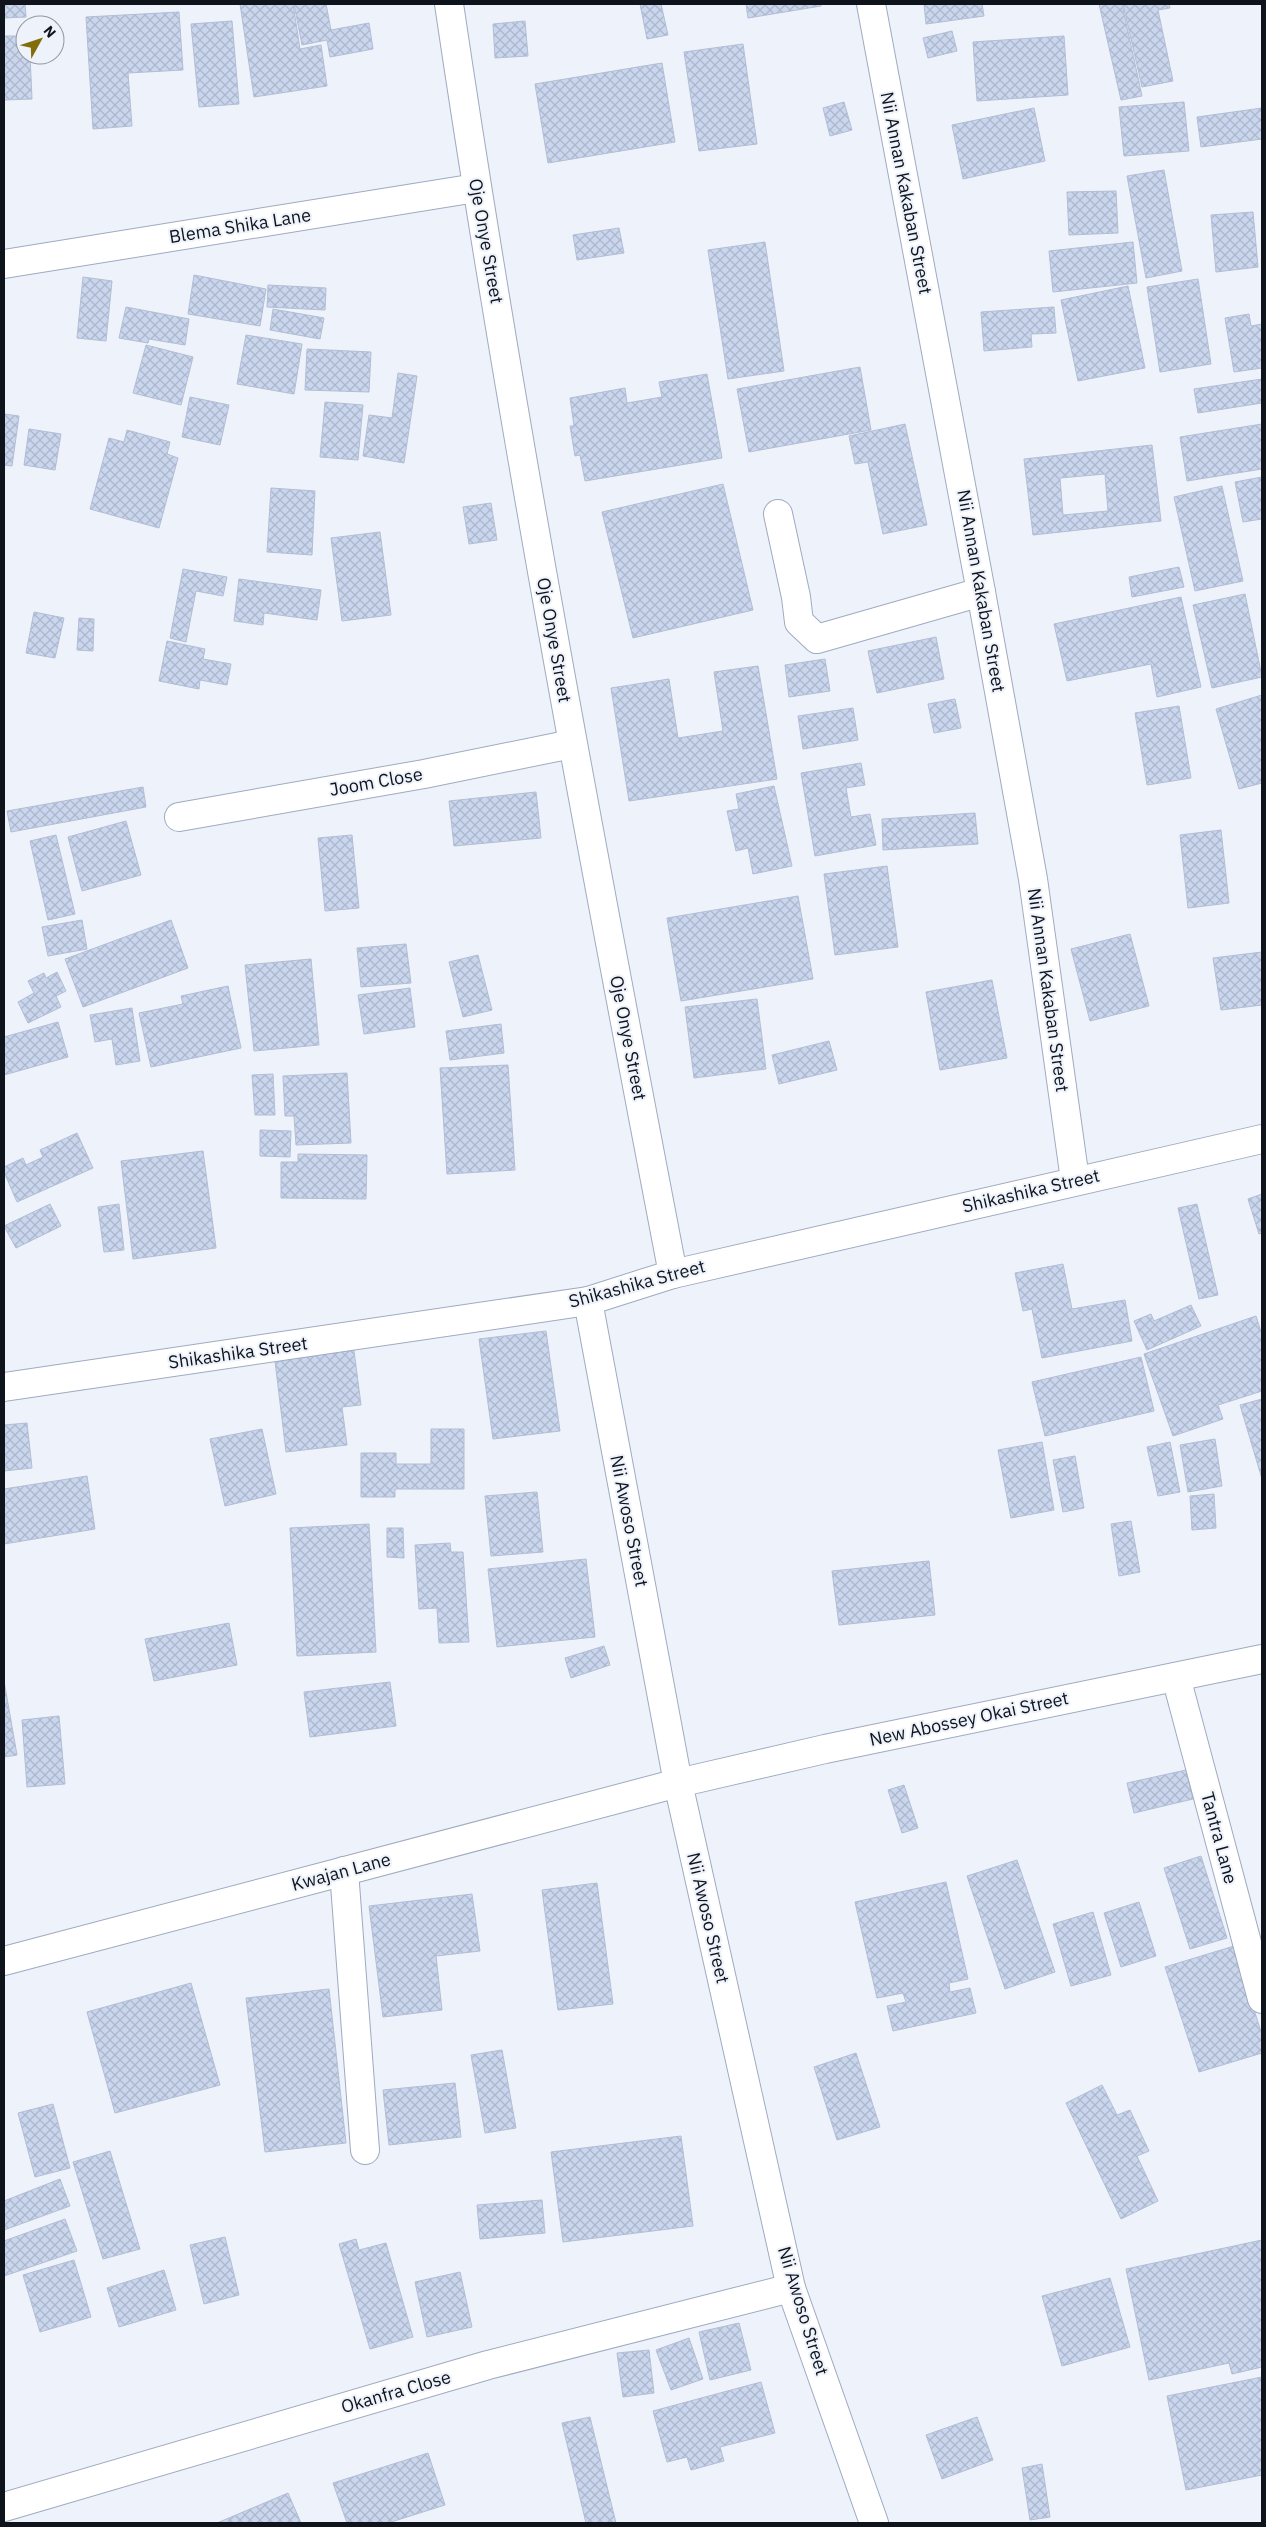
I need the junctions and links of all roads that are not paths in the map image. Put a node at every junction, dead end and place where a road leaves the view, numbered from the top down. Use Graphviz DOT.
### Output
graph roads {
  1 [pos="449,4"];
  2 [pos="871,4"];
  3 [pos="476,188"];
  4 [pos="4,264"];
  5 [pos="778,514"];
  6 [pos="982,592"];
  7 [pos="572,744"];
  8 [pos="179,817"];
  9 [pos="1262,1139"];
  10 [pos="1075,1180"];
  11 [pos="673,1274"];
  12 [pos="588,1301"];
  13 [pos="4,1388"];
  14 [pos="1262,1659"];
  15 [pos="1176,1677"];
  16 [pos="678,1783"];
  17 [pos="344,1871"];
  18 [pos="4,1961"];
  19 [pos="1262,1999"];
  20 [pos="364,2150"];
  21 [pos="791,2288"];
  22 [pos="4,2507"];
  23 [pos="874,2523"];
  1 -- 3 [label="street, Oje Onye Street"];
  2 -- 6 [label="street, Nii Annan Kakaban Street"];
  3 -- 4 [label="street, Blema Shika Lane"];
  3 -- 7 [label="street, Oje Onye Street"];
  5 -- 6 [label="street"];
  6 -- 10 [label="street, Nii Annan Kakaban Street"];
  7 -- 8 [label="street, Joom Close"];
  7 -- 11 [label="street, Oje Onye Street"];
  9 -- 10 [label="street, Shikashika Street"];
  10 -- 11 [label="street, Shikashika Street"];
  11 -- 12 [label="street, Shikashika Street"];
  12 -- 13 [label="street, Shikashika Street"];
  12 -- 16 [label="street, Nii Awoso Street"];
  14 -- 15 [label="street, New Abossey Okai Street"];
  15 -- 16 [label="street, New Abossey Okai Street"];
  15 -- 19 [label="street, Tantra Lane"];
  16 -- 17 [label="street, Kwajan Lane"];
  16 -- 21 [label="street, Nii Awoso Street"];
  17 -- 18 [label="street, Kwajan Lane"];
  17 -- 20 [label="street"];
  21 -- 22 [label="street, Okanfra Close"];
  21 -- 23 [label="street, Nii Awoso Street"];
}
